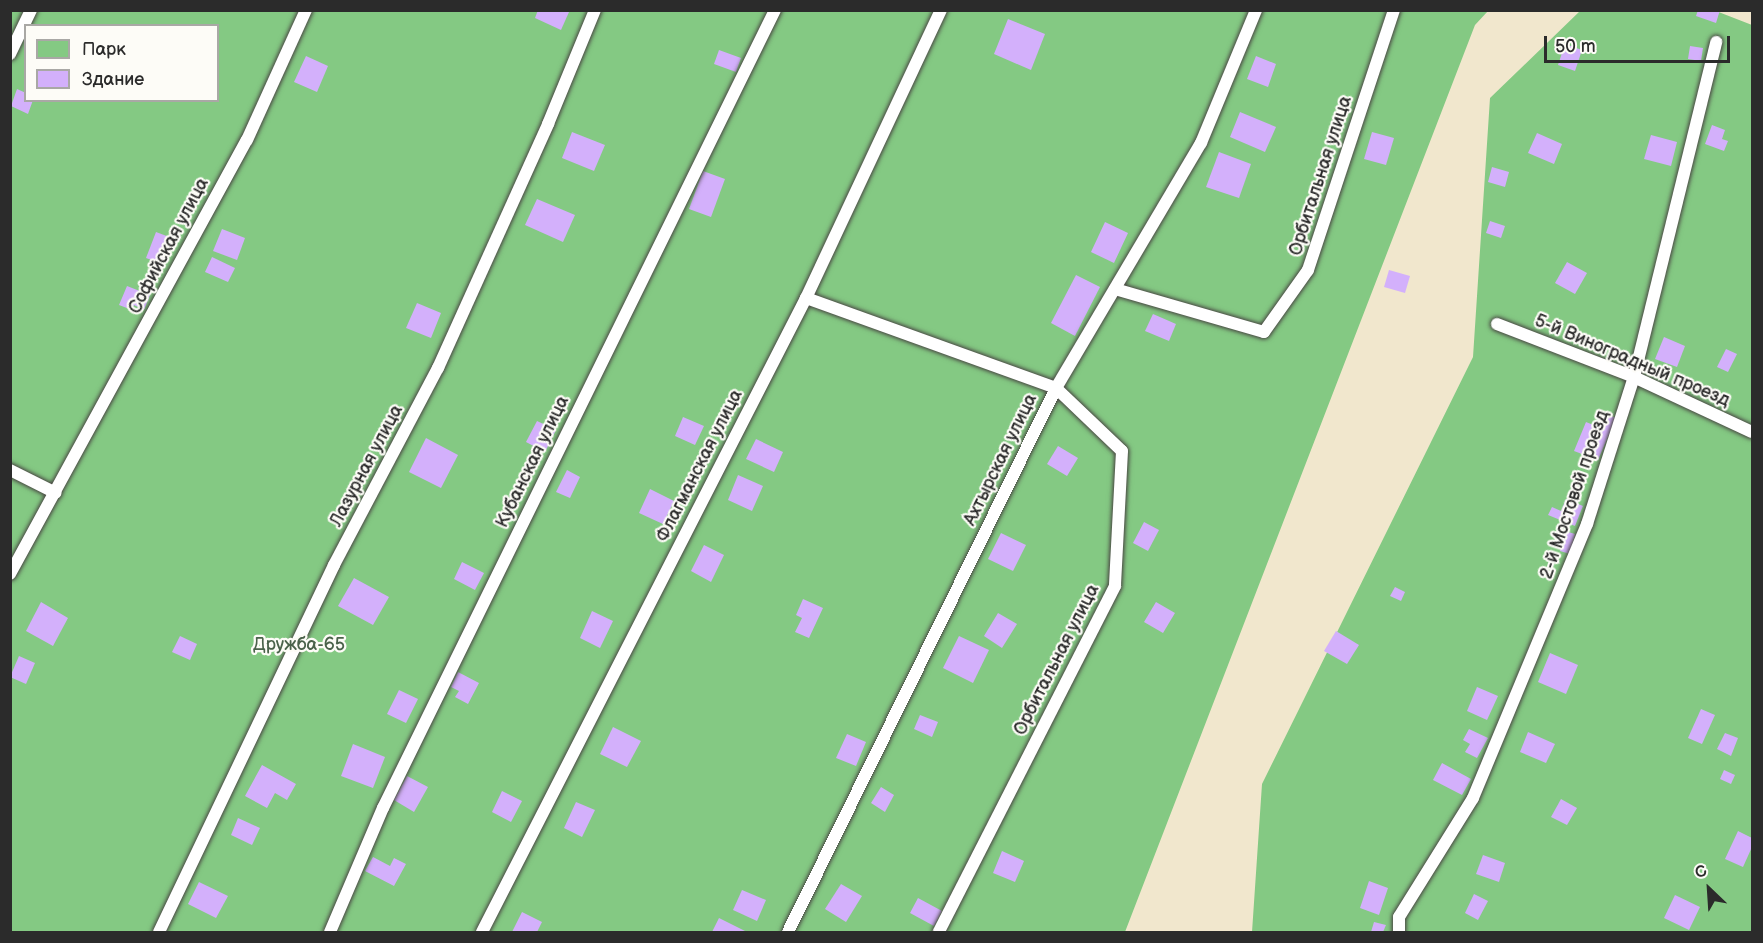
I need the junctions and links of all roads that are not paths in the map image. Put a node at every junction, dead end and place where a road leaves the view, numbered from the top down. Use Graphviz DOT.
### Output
graph roads {
  1 [pos="32,10"];
  2 [pos="306,10"];
  3 [pos="595,10"];
  4 [pos="775,10"];
  5 [pos="941,10"];
  6 [pos="1256,10"];
  7 [pos="1394,10"];
  8 [pos="25,24"];
  9 [pos="24,26"];
  10 [pos="1716,42"];
  11 [pos="10,54"];
  12 [pos="1115,289"];
  13 [pos="806,298"];
  14 [pos="1497,324"];
  15 [pos="1634,377"];
  16 [pos="1056,388"];
  17 [pos="1752,432"];
  18 [pos="10,470"];
  19 [pos="56,493"];
  20 [pos="10,574"];
  21 [pos="159,933"];
  22 [pos="330,933"];
  23 [pos="482,933"];
  24 [pos="788,933"];
  25 [pos="939,933"];
  26 [pos="1399,933"];
  1 -- 8 [label="lane"];
  2 -- 19 [label="lane, Софийская улица"];
  3 -- 21 [label="lane, Лазурная улица"];
  4 -- 22 [label="lane, Кубанская улица"];
  5 -- 13 [label="lane, Флагманская улица"];
  6 -- 12 [label="lane, Ахтырская улица"];
  7 -- 12 [label="lane, Орбитальная улица"];
  9 -- 11 [label="lane"];
  10 -- 15 [label="lane, 2-й Мостовой проезд"];
  12 -- 16 [label="lane, Ахтырская улица"];
  13 -- 16 [label="lane, Орбитальная улица"];
  13 -- 23 [label="lane, Флагманская улица"];
  14 -- 15 [label="lane, 5-й Виноградный проезд"];
  15 -- 17 [label="lane, 5-й Виноградный проезд"];
  15 -- 26 [label="lane, 2-й Мостовой проезд"];
  16 -- 24 [label="lane, Ахтырская улица"];
  16 -- 25 [label="lane, Орбитальная улица"];
  18 -- 19 [label="lane"];
  19 -- 20 [label="lane, Софийская улица"];
}
